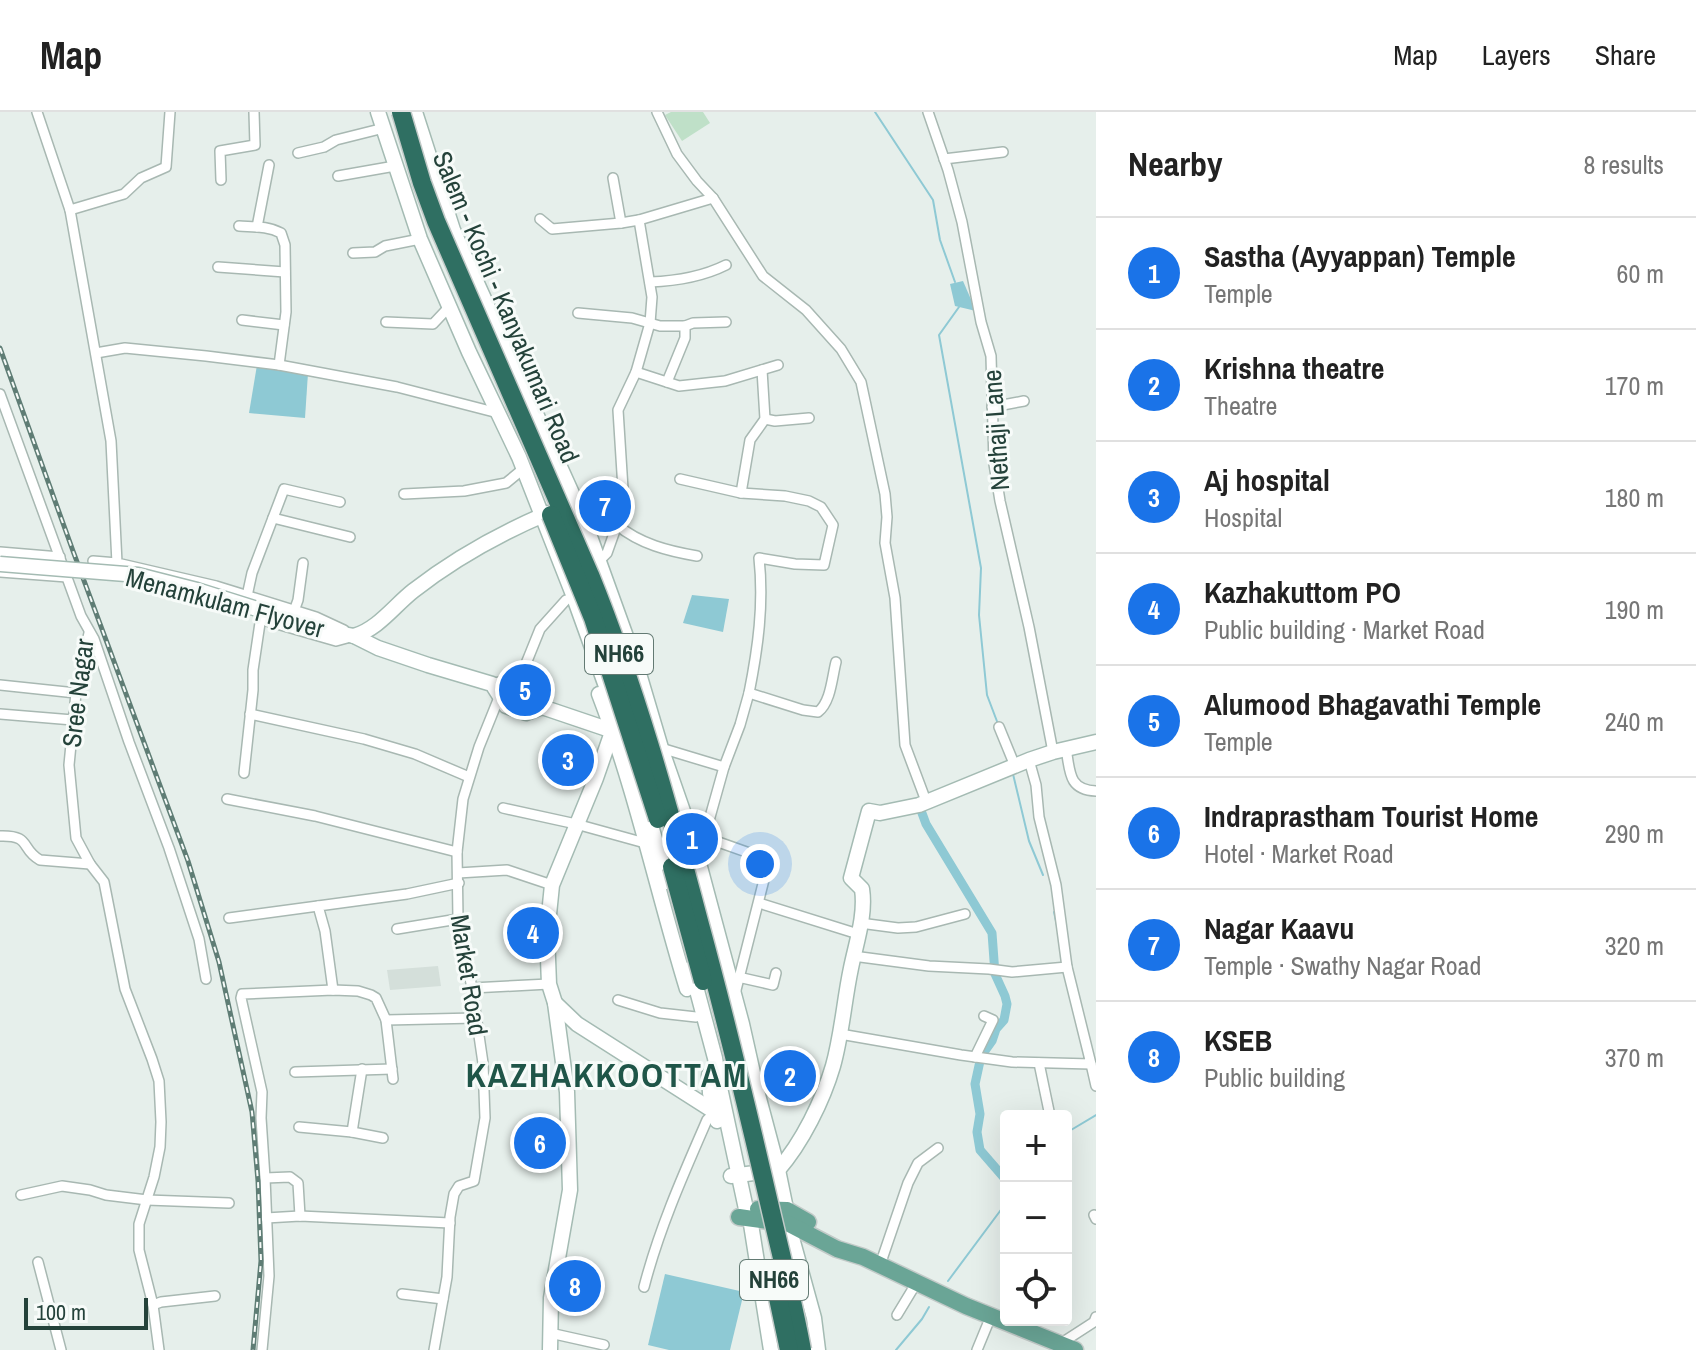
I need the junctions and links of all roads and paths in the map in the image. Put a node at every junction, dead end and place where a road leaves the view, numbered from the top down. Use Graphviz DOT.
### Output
graph roads {
  1 [pos="37,112"];
  2 [pos="170,112"];
  3 [pos="254,112"];
  4 [pos="378,112"];
  5 [pos="401,112"];
  6 [pos="415,112"];
  7 [pos="657,112"];
  8 [pos="928,112"];
  9 [pos="387,120"];
  10 [pos="1003,152"];
  11 [pos="298,153"];
  12 [pos="944,159"];
  13 [pos="269,165"];
  14 [pos="395,166"];
  15 [pos="338,176"];
  16 [pos="613,178"];
  17 [pos="221,180"];
  18 [pos="713,198"];
  19 [pos="70,210"];
  20 [pos="540,219"];
  21 [pos="639,220"];
  22 [pos="621,223"];
  23 [pos="239,226"];
  24 [pos="257,227"];
  25 [pos="420,239"];
  26 [pos="353,253"];
  27 [pos="726,265"];
  28 [pos="218,267"];
  29 [pos="285,272"];
  30 [pos="650,282"];
  31 [pos="449,307"];
  32 [pos="578,313"];
  33 [pos="242,320"];
  34 [pos="386,322"];
  35 [pos="726,322"];
  36 [pos="650,323"];
  37 [pos="284,325"];
  38 [pos="685,326"];
  39 [pos="96,353"];
  40 [pos="279,365"];
  41 [pos="778,365"];
  42 [pos="762,370"];
  43 [pos="636,372"];
  44 [pos="667,382"];
  45 [pos="0,394"];
  46 [pos="1024,401"];
  47 [pos="992,407"];
  48 [pos="498,413"];
  49 [pos="809,418"];
  50 [pos="765,419"];
  51 [pos="523,469"];
  52 [pos="680,479"];
  53 [pos="741,493"];
  54 [pos="404,494"];
  55 [pos="340,502"];
  56 [pos="574,506"];
  57 [pos="542,515"];
  58 [pos="273,518"];
  59 [pos="617,525"];
  60 [pos="350,537"];
  61 [pos="0,552"];
  62 [pos="697,556"];
  63 [pos="60,557"];
  64 [pos="93,561"];
  65 [pos="599,561"];
  66 [pos="117,563"];
  67 [pos="303,563"];
  68 [pos="0,564"];
  69 [pos="0,572"];
  70 [pos="67,577"];
  71 [pos="566,600"];
  72 [pos="251,602"];
  73 [pos="294,611"];
  74 [pos="89,633"];
  75 [pos="354,636"];
  76 [pos="836,662"];
  77 [pos="0,685"];
  78 [pos="496,690"];
  79 [pos="76,693"];
  80 [pos="749,693"];
  81 [pos="0,714"];
  82 [pos="250,714"];
  83 [pos="73,720"];
  84 [pos="999,727"];
  85 [pos="618,733"];
  86 [pos="1096,742"];
  87 [pos="659,747"];
  88 [pos="1059,750"];
  89 [pos="1022,763"];
  90 [pos="724,767"];
  91 [pos="244,773"];
  92 [pos="469,777"];
  93 [pos="1096,791"];
  94 [pos="227,799"];
  95 [pos="926,801"];
  96 [pos="503,808"];
  97 [pos="576,824"];
  98 [pos="0,836"];
  99 [pos="707,838"];
  100 [pos="645,843"];
  101 [pos="457,852"];
  102 [pos="696,855"];
  103 [pos="90,864"];
  104 [pos="458,878"];
  105 [pos="552,885"];
  106 [pos="759,903"];
  107 [pos="318,906"];
  108 [pos="965,914"];
  109 [pos="229,918"];
  110 [pos="458,919"];
  111 [pos="397,929"];
  112 [pos="859,929"];
  113 [pos="853,956"];
  114 [pos="1067,967"];
  115 [pos="776,973"];
  116 [pos="738,977"];
  117 [pos="206,979"];
  118 [pos="549,984"];
  119 [pos="472,988"];
  120 [pos="333,990"];
  121 [pos="734,996"];
  122 [pos="618,1000"];
  123 [pos="555,1003"];
  124 [pos="984,1016"];
  125 [pos="696,1017"];
  126 [pos="476,1018"];
  127 [pos="386,1020"];
  128 [pos="577,1024"];
  129 [pos="840,1034"];
  130 [pos="560,1049"];
  131 [pos="975,1057"];
  132 [pos="1039,1063"];
  133 [pos="1091,1064"];
  134 [pos="362,1069"];
  135 [pos="295,1072"];
  136 [pos="1096,1086"];
  137 [pos="1049,1110"];
  138 [pos="715,1112"];
  139 [pos="299,1127"];
  140 [pos="352,1132"];
  141 [pos="383,1138"];
  142 [pos="938,1148"];
  143 [pos="774,1170"];
  144 [pos="734,1176"];
  145 [pos="265,1178"];
  146 [pos="21,1195"];
  147 [pos="147,1200"];
  148 [pos="229,1203"];
  149 [pos="743,1213"];
  150 [pos="300,1216"];
  151 [pos="266,1218"];
  152 [pos="450,1223"];
  153 [pos="786,1224"];
  154 [pos="38,1262"];
  155 [pos="880,1265"];
  156 [pos="917,1282"];
  157 [pos="644,1287"];
  158 [pos="402,1294"];
  159 [pos="215,1296"];
  160 [pos="443,1299"];
  161 [pos="153,1305"];
  162 [pos="897,1315"];
  163 [pos="991,1316"];
  164 [pos="1096,1317"];
  165 [pos="550,1333"];
  166 [pos="604,1345"];
  167 [pos="1067,1347"];
  168 [pos="61,1350"];
  169 [pos="159,1350"];
  170 [pos="262,1350"];
  171 [pos="434,1350"];
  172 [pos="550,1350"];
  173 [pos="763,1350"];
  174 [pos="771,1350"];
  175 [pos="789,1350"];
  176 [pos="802,1350"];
  177 [pos="810,1350"];
  178 [pos="818,1350"];
  179 [pos="977,1350"];
  1 -- 19 [label="street"];
  2 -- 19 [label="street"];
  3 -- 17 [label="street"];
  4 -- 9 [label="main road"];
  5 -- 176 [label="highway, Salem - Kochi - Kanyakumari Road / NH66, bridge"];
  6 -- 56 [label="main road"];
  7 -- 18 [label="street"];
  8 -- 12 [label="street, Nethaji Lane"];
  9 -- 11 [label="street"];
  9 -- 14 [label="main road"];
  9 -- 175 [label="highway, Salem - Kochi - Kanyakumari Road / NH66, bridge"];
  10 -- 12 [label="street"];
  12 -- 47 [label="street, Nethaji Lane"];
  13 -- 24 [label="street"];
  14 -- 15 [label="street"];
  14 -- 25 [label="main road"];
  16 -- 22 [label="street"];
  18 -- 21 [label="street"];
  18 -- 95 [label="street"];
  19 -- 39 [label="street"];
  20 -- 22 [label="street"];
  21 -- 22 [label="street"];
  21 -- 30 [label="street"];
  23 -- 24 [label="street"];
  24 -- 29 [label="street"];
  25 -- 26 [label="street"];
  25 -- 31 [label="main road"];
  27 -- 30 [label="street"];
  28 -- 29 [label="street"];
  29 -- 37 [label="street"];
  30 -- 36 [label="street"];
  31 -- 34 [label="street"];
  31 -- 48 [label="main road"];
  32 -- 36 [label="street"];
  33 -- 37 [label="street"];
  35 -- 38 [label="street"];
  36 -- 38 [label="street"];
  36 -- 43 [label="street"];
  37 -- 40 [label="street"];
  38 -- 44 [label="street"];
  39 -- 40 [label="street"];
  39 -- 66 [label="street"];
  40 -- 48 [label="street"];
  41 -- 42 [label="street"];
  42 -- 44 [label="street"];
  42 -- 50 [label="street"];
  43 -- 44 [label="street"];
  43 -- 59 [label="street"];
  45 -- 63 [label="street, Sree Nagar"];
  46 -- 47 [label="street"];
  47 -- 88 [label="street, Nethaji Lane"];
  48 -- 51 [label="main road"];
  49 -- 50 [label="street"];
  50 -- 53 [label="street"];
  51 -- 54 [label="street"];
  51 -- 57 [label="main road"];
  52 -- 53 [label="street"];
  53 -- 80 [label="street"];
  55 -- 58 [label="street"];
  56 -- 57 [label="main road"];
  56 -- 65 [label="main road"];
  56 -- 87 [label="main road"];
  57 -- 71 [label="main road"];
  57 -- 75 [label="main road"];
  57 -- 85 [label="main road"];
  58 -- 60 [label="street"];
  58 -- 72 [label="street"];
  59 -- 62 [label="street"];
  59 -- 65 [label="street"];
  61 -- 63 [label="street"];
  63 -- 70 [label="street, Sree Nagar"];
  64 -- 66 [label="street"];
  65 -- 87 [label="main road"];
  66 -- 72 [label="street"];
  67 -- 73 [label="street"];
  68 -- 72 [label="main road, Menamkulam Flyover, bridge"];
  69 -- 70 [label="street"];
  70 -- 74 [label="street, Sree Nagar"];
  71 -- 78 [label="street"];
  71 -- 85 [label="main road"];
  72 -- 73 [label="street"];
  72 -- 75 [label="main road, Menamkulam Flyover"];
  73 -- 75 [label="street"];
  74 -- 79 [label="street, Sree Nagar"];
  74 -- 117 [label="street"];
  75 -- 78 [label="main road, Menamkulam Flyover"];
  75 -- 82 [label="street"];
  76 -- 80 [label="street"];
  77 -- 79 [label="street"];
  78 -- 85 [label="main road, Menamkulam Flyover"];
  78 -- 92 [label="street, Market Road"];
  79 -- 83 [label="street, Sree Nagar"];
  80 -- 90 [label="street"];
  81 -- 83 [label="street"];
  82 -- 91 [label="street"];
  82 -- 92 [label="street"];
  83 -- 103 [label="street, Sree Nagar"];
  84 -- 89 [label="street"];
  85 -- 87 [label="main road"];
  85 -- 97 [label="main road"];
  85 -- 100 [label="main road"];
  85 -- 144 [label="main road"];
  86 -- 88 [label="main road"];
  87 -- 90 [label="street"];
  87 -- 102 [label="main road"];
  87 -- 143 [label="main road"];
  88 -- 89 [label="main road"];
  88 -- 93 [label="street, Nethaji Lane"];
  89 -- 95 [label="main road"];
  89 -- 114 [label="street"];
  90 -- 99 [label="street"];
  92 -- 101 [label="street, Market Road"];
  94 -- 101 [label="street"];
  95 -- 112 [label="main road"];
  96 -- 97 [label="street"];
  97 -- 100 [label="street"];
  97 -- 105 [label="main road"];
  98 -- 103 [label="street"];
  99 -- 102 [label="street"];
  99 -- 106 [label="street"];
  100 -- 125 [label="main road"];
  101 -- 104 [label="street, Market Road"];
  102 -- 121 [label="main road"];
  103 -- 147 [label="street, Sree Nagar"];
  104 -- 105 [label="street"];
  104 -- 107 [label="street"];
  104 -- 110 [label="street, Market Road"];
  105 -- 118 [label="main road"];
  106 -- 112 [label="street"];
  106 -- 116 [label="street"];
  107 -- 109 [label="street"];
  107 -- 120 [label="street"];
  108 -- 112 [label="street"];
  110 -- 111 [label="street"];
  110 -- 119 [label="street, Market Road"];
  112 -- 113 [label="main road"];
  113 -- 114 [label="street"];
  113 -- 129 [label="main road"];
  114 -- 133 [label="street"];
  115 -- 116 [label="street"];
  116 -- 121 [label="street"];
  118 -- 119 [label="street"];
  118 -- 123 [label="main road"];
  119 -- 126 [label="street, Market Road"];
  120 -- 127 [label="street"];
  120 -- 145 [label="street"];
  121 -- 143 [label="main road"];
  122 -- 125 [label="street"];
  123 -- 128 [label="main road"];
  123 -- 130 [label="main road"];
  124 -- 131 [label="street"];
  125 -- 138 [label="main road"];
  126 -- 127 [label="street"];
  126 -- 152 [label="street, Market Road"];
  127 -- 134 [label="street"];
  128 -- 130 [label="main road"];
  128 -- 138 [label="main road"];
  129 -- 131 [label="street"];
  129 -- 143 [label="main road"];
  130 -- 165 [label="main road"];
  131 -- 132 [label="street"];
  132 -- 133 [label="street"];
  132 -- 137 [label="street"];
  133 -- 136 [label="street"];
  134 -- 135 [label="street"];
  134 -- 140 [label="street"];
  138 -- 144 [label="main road"];
  138 -- 157 [label="street"];
  139 -- 140 [label="street"];
  140 -- 141 [label="street"];
  142 -- 155 [label="street"];
  143 -- 144 [label="main road"];
  143 -- 153 [label="main road"];
  144 -- 149 [label="main road"];
  145 -- 150 [label="street"];
  145 -- 151 [label="street"];
  146 -- 147 [label="street"];
  147 -- 148 [label="street"];
  147 -- 161 [label="street, Sree Nagar"];
  149 -- 153 [label="main road"];
  149 -- 173 [label="main road"];
  149 -- 174 [label="main road"];
  150 -- 151 [label="street"];
  150 -- 152 [label="street"];
  151 -- 170 [label="street"];
  152 -- 160 [label="street, Market Road"];
  153 -- 155 [label="main road"];
  153 -- 177 [label="main road"];
  153 -- 178 [label="main road"];
  154 -- 168 [label="street"];
  155 -- 156 [label="main road"];
  156 -- 162 [label="street"];
  156 -- 163 [label="main road"];
  158 -- 160 [label="street"];
  159 -- 161 [label="street"];
  160 -- 171 [label="street, Market Road"];
  161 -- 169 [label="street, Sree Nagar"];
  163 -- 167 [label="main road"];
  163 -- 179 [label="street"];
  164 -- 167 [label="street"];
  165 -- 166 [label="street"];
  165 -- 172 [label="main road"];
}
